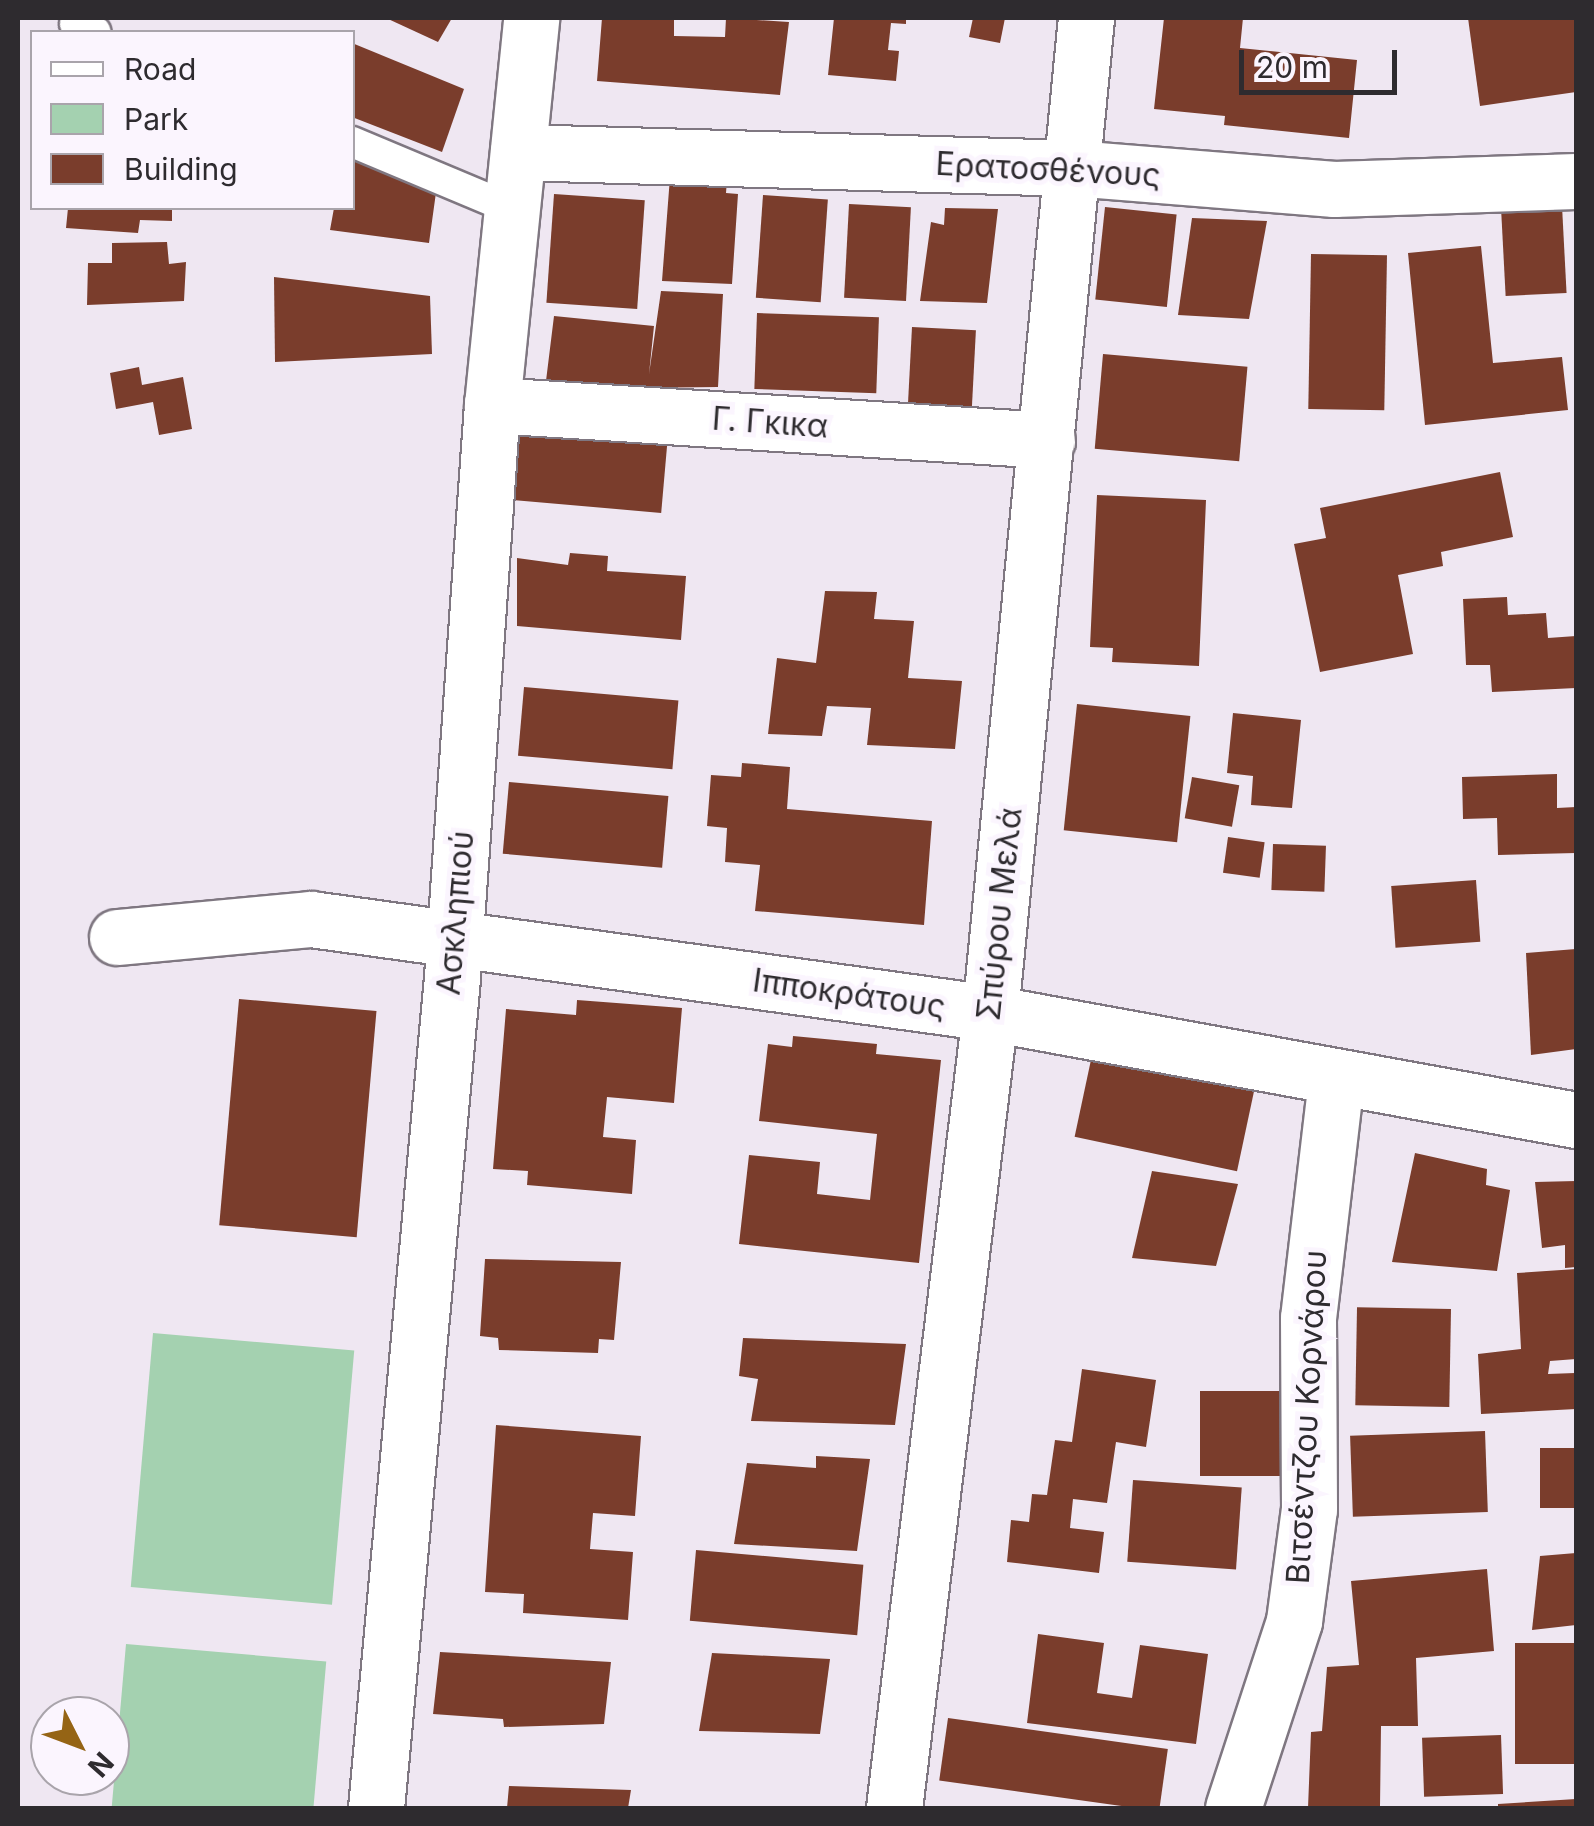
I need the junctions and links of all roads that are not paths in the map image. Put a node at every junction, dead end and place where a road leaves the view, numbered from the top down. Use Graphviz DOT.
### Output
graph roads {
  1 [pos="531,18"];
  2 [pos="1086,18"];
  3 [pos="355,143"];
  4 [pos="518,152"];
  5 [pos="1073,168"];
  6 [pos="1576,181"];
  7 [pos="512,209"];
  8 [pos="492,406"];
  9 [pos="1047,440"];
  10 [pos="116,937"];
  11 [pos="455,940"];
  12 [pos="990,1013"];
  13 [pos="1336,1078"];
  14 [pos="1576,1120"];
  15 [pos="376,1808"];
  16 [pos="894,1808"];
  17 [pos="1233,1808"];
  1 -- 4 [label="street, Ασκληπιού"];
  2 -- 5 [label="street, Σπύρου Μελά"];
  3 -- 7 [label="lane"];
  4 -- 5 [label="street, Ερατοσθένους"];
  4 -- 7 [label="street, Ασκληπιού"];
  5 -- 6 [label="street, Ερατοσθένους"];
  5 -- 9 [label="street, Σπύρου Μελά"];
  7 -- 8 [label="street, Ασκληπιού"];
  8 -- 9 [label="street, Γ. Γκικα"];
  8 -- 11 [label="street, Ασκληπιού"];
  9 -- 12 [label="street, Σπύρου Μελά"];
  10 -- 11 [label="street, Ιπποκράτους"];
  11 -- 12 [label="street, Ιπποκράτους"];
  11 -- 15 [label="street, Ασκληπιού"];
  12 -- 13 [label="street, Ιπποκράτους"];
  12 -- 16 [label="street, Σπύρου Μελά"];
  13 -- 14 [label="street, Ιπποκράτους"];
  13 -- 17 [label="street, Βιτσέντζου Κορνάρου"];
}
